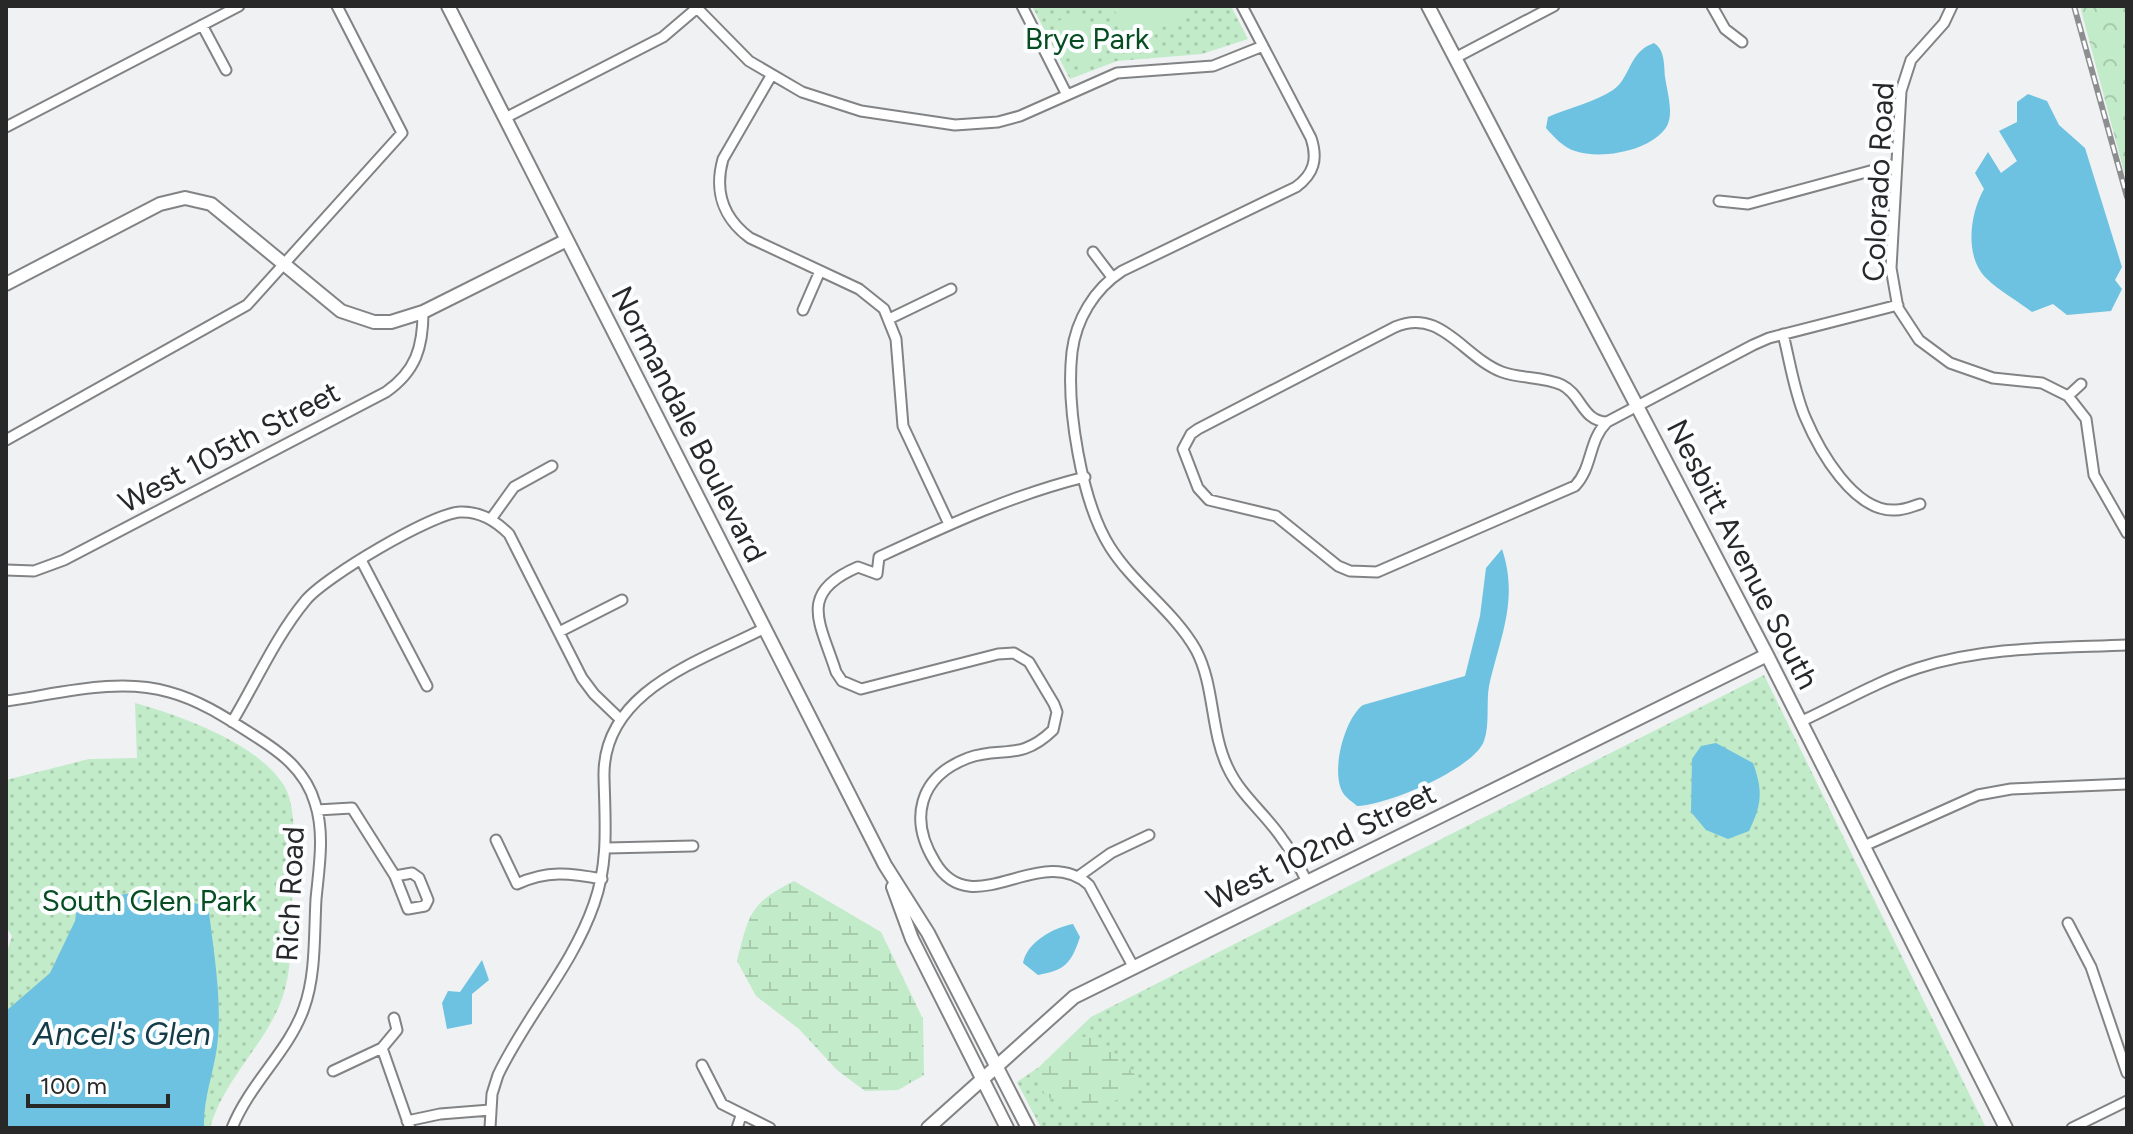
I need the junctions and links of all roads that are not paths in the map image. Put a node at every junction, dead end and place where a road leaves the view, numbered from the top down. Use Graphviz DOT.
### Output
graph roads {
  1 [pos="239,6"];
  2 [pos="337,6"];
  3 [pos="448,6"];
  4 [pos="1022,6"];
  5 [pos="1242,6"];
  6 [pos="1428,6"];
  7 [pos="1554,6"];
  8 [pos="1712,6"];
  9 [pos="1952,6"];
  10 [pos="696,7"];
  11 [pos="202,25"];
  12 [pos="1742,42"];
  13 [pos="1263,46"];
  14 [pos="1455,58"];
  15 [pos="226,70"];
  16 [pos="771,76"];
  17 [pos="1066,93"];
  18 [pos="505,118"];
  19 [pos="6,127"];
  20 [pos="1896,164"];
  21 [pos="1719,201"];
  22 [pos="567,240"];
  23 [pos="1093,252"];
  24 [pos="285,266"];
  25 [pos="820,271"];
  26 [pos="1112,277"];
  27 [pos="6,284"];
  28 [pos="951,289"];
  29 [pos="1898,305"];
  30 [pos="803,310"];
  31 [pos="423,312"];
  32 [pos="889,319"];
  33 [pos="1783,334"];
  34 [pos="2081,384"];
  35 [pos="2068,396"];
  36 [pos="1633,410"];
  37 [pos="1607,422"];
  38 [pos="6,440"];
  39 [pos="552,466"];
  40 [pos="1085,477"];
  41 [pos="1920,504"];
  42 [pos="491,519"];
  43 [pos="949,524"];
  44 [pos="2127,533"];
  45 [pos="361,560"];
  46 [pos="6,570"];
  47 [pos="622,600"];
  48 [pos="763,629"];
  49 [pos="559,632"];
  50 [pos="2127,645"];
  51 [pos="1767,655"];
  52 [pos="427,686"];
  53 [pos="6,701"];
  54 [pos="620,719"];
  55 [pos="232,722"];
  56 [pos="1800,722"];
  57 [pos="2127,784"];
  58 [pos="317,810"];
  59 [pos="1149,835"];
  60 [pos="496,840"];
  61 [pos="693,846"];
  62 [pos="1864,846"];
  63 [pos="607,848"];
  64 [pos="885,865"];
  65 [pos="395,876"];
  66 [pos="1079,876"];
  67 [pos="602,879"];
  68 [pos="1307,882"];
  69 [pos="2068,923"];
  70 [pos="1134,968"];
  71 [pos="394,1018"];
  72 [pos="382,1048"];
  73 [pos="702,1065"];
  74 [pos="997,1068"];
  75 [pos="333,1071"];
  76 [pos="2127,1073"];
  77 [pos="983,1080"];
  78 [pos="2127,1101"];
  79 [pos="490,1110"];
  80 [pos="741,1116"];
  81 [pos="408,1125"];
  82 [pos="232,1128"];
  83 [pos="490,1128"];
  84 [pos="737,1128"];
  85 [pos="770,1128"];
  86 [pos="928,1128"];
  87 [pos="1007,1128"];
  88 [pos="1028,1128"];
  89 [pos="2006,1128"];
  90 [pos="2072,1128"];
  1 -- 11 [label="street"];
  2 -- 24 [label="street"];
  3 -- 18 [label="street, Normandale Boulevard"];
  4 -- 17 [label="street"];
  5 -- 13 [label="street"];
  6 -- 14 [label="street, Nesbitt Avenue South"];
  7 -- 14 [label="street"];
  8 -- 12 [label="street"];
  9 -- 20 [label="street, Colorado Road"];
  10 -- 16 [label="street"];
  10 -- 18 [label="street"];
  11 -- 15 [label="street"];
  11 -- 19 [label="street"];
  13 -- 17 [label="street"];
  13 -- 26 [label="street"];
  14 -- 36 [label="street, Nesbitt Avenue South"];
  16 -- 17 [label="street"];
  16 -- 25 [label="street"];
  18 -- 22 [label="street, Normandale Boulevard"];
  20 -- 21 [label="street"];
  20 -- 29 [label="street, Colorado Road"];
  22 -- 31 [label="street"];
  22 -- 48 [label="street, Normandale Boulevard"];
  23 -- 26 [label="street"];
  24 -- 27 [label="street"];
  24 -- 31 [label="street"];
  24 -- 38 [label="street"];
  25 -- 30 [label="street"];
  25 -- 32 [label="street"];
  26 -- 40 [label="street"];
  28 -- 32 [label="street"];
  29 -- 33 [label="street"];
  29 -- 35 [label="street, Colorado Road"];
  31 -- 46 [label="street, West 105th Street"];
  32 -- 43 [label="street"];
  33 -- 36 [label="street"];
  33 -- 41 [label="street"];
  34 -- 35 [label="street"];
  35 -- 44 [label="street"];
  36 -- 37 [label="street"];
  36 -- 51 [label="street, Nesbitt Avenue South"];
  37 -- 37 [label="street"];
  39 -- 42 [label="street"];
  40 -- 43 [label="street"];
  40 -- 68 [label="street"];
  42 -- 45 [label="street"];
  42 -- 49 [label="street"];
  43 -- 66 [label="street"];
  45 -- 52 [label="street"];
  45 -- 55 [label="street"];
  47 -- 49 [label="street"];
  48 -- 54 [label="street"];
  48 -- 64 [label="street, Normandale Boulevard"];
  49 -- 54 [label="street"];
  50 -- 56 [label="street"];
  51 -- 56 [label="street, Nesbitt Avenue South"];
  51 -- 68 [label="street, West 102nd Street"];
  53 -- 55 [label="street, Rich Road"];
  54 -- 63 [label="street"];
  55 -- 58 [label="street, Rich Road"];
  56 -- 62 [label="street, Nesbitt Avenue South"];
  57 -- 62 [label="street"];
  58 -- 65 [label="street"];
  58 -- 82 [label="street, Rich Road"];
  59 -- 66 [label="street"];
  60 -- 67 [label="street"];
  61 -- 63 [label="street"];
  62 -- 89 [label="street, Nesbitt Avenue South"];
  63 -- 67 [label="street"];
  64 -- 74 [label="street, Normandale Boulevard"];
  64 -- 77 [label="street, Normandale Boulevard"];
  66 -- 70 [label="street"];
  67 -- 79 [label="street"];
  68 -- 70 [label="street, West 102nd Street"];
  69 -- 76 [label="street"];
  70 -- 74 [label="street, West 102nd Street"];
  71 -- 72 [label="street"];
  72 -- 75 [label="street"];
  72 -- 81 [label="street"];
  73 -- 80 [label="street"];
  74 -- 77 [label="street, West 102nd Street"];
  74 -- 88 [label="street, Normandale Boulevard"];
  77 -- 86 [label="street, West 102nd Street"];
  77 -- 87 [label="street, Normandale Boulevard"];
  78 -- 90 [label="street"];
  79 -- 81 [label="street"];
  79 -- 83 [label="street"];
  80 -- 84 [label="street"];
  80 -- 85 [label="street"];
}
